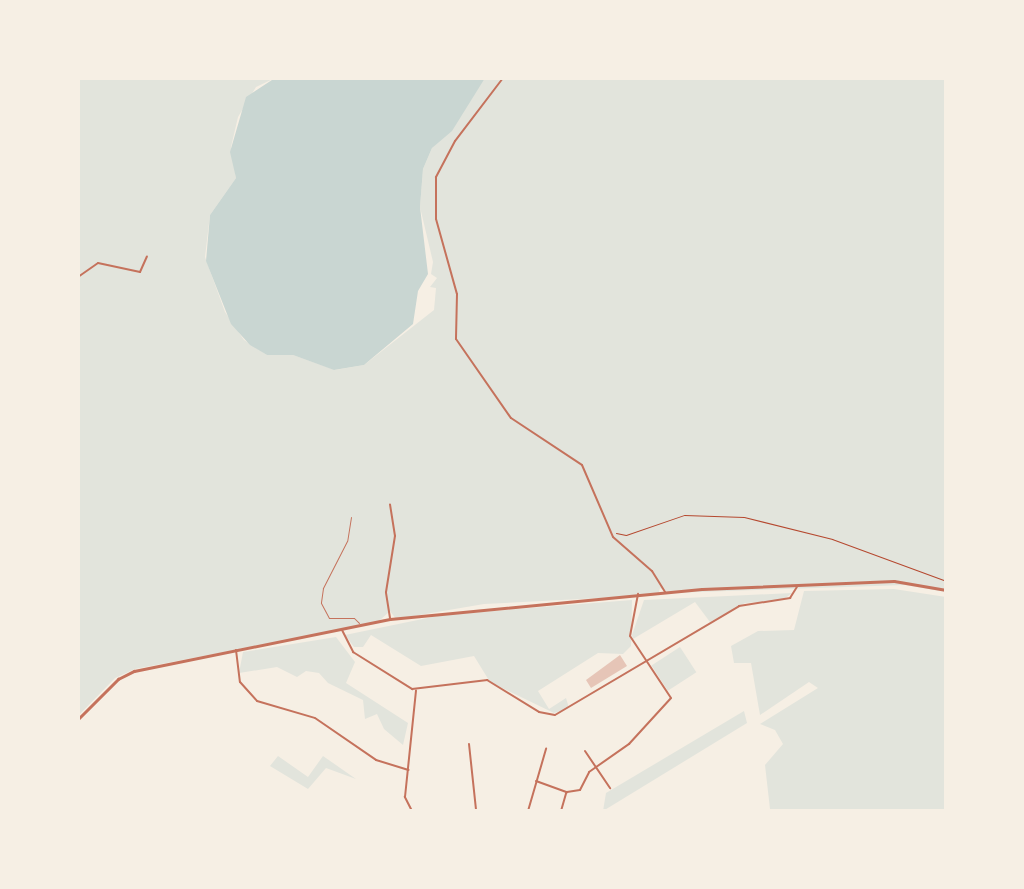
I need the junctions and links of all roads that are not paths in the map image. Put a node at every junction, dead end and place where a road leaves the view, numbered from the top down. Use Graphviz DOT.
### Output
graph roads {
  1 [pos="503,78"];
  2 [pos="147,256"];
  3 [pos="78,277"];
  4 [pos="390,504"];
  5 [pos="351,517"];
  6 [pos="797,586"];
  7 [pos="946,590"];
  8 [pos="665,592"];
  9 [pos="638,594"];
  10 [pos="390,619"];
  11 [pos="359,625"];
  12 [pos="342,630"];
  13 [pos="236,649"];
  14 [pos="647,663"];
  15 [pos="416,690"];
  16 [pos="78,719"];
  17 [pos="469,744"];
  18 [pos="546,749"];
  19 [pos="585,751"];
  20 [pos="596,768"];
  21 [pos="408,770"];
  22 [pos="536,781"];
  23 [pos="610,788"];
  24 [pos="567,792"];
  25 [pos="476,809"];
  26 [pos="412,811"];
  27 [pos="464,811"];
  28 [pos="526,811"];
  29 [pos="561,811"];
  1 -- 8 [label="street"];
  2 -- 3 [label="street"];
  4 -- 10 [label="street"];
  5 -- 11 [label="lane"];
  6 -- 7 [label="street"];
  6 -- 8 [label="street"];
  6 -- 14 [label="street"];
  8 -- 9 [label="street"];
  9 -- 10 [label="street"];
  9 -- 14 [label="street"];
  10 -- 11 [label="street"];
  11 -- 12 [label="street"];
  12 -- 13 [label="street"];
  12 -- 15 [label="street"];
  13 -- 16 [label="street"];
  13 -- 21 [label="street"];
  14 -- 15 [label="street"];
  14 -- 20 [label="street"];
  15 -- 21 [label="street"];
  17 -- 25 [label="street"];
  18 -- 22 [label="street"];
  19 -- 20 [label="street"];
  20 -- 23 [label="street"];
  20 -- 24 [label="street"];
  21 -- 26 [label="street"];
  22 -- 24 [label="street"];
  22 -- 28 [label="street"];
  24 -- 29 [label="street"];
  25 -- 27 [label="street"];
  25 -- 28 [label="street"];
}
